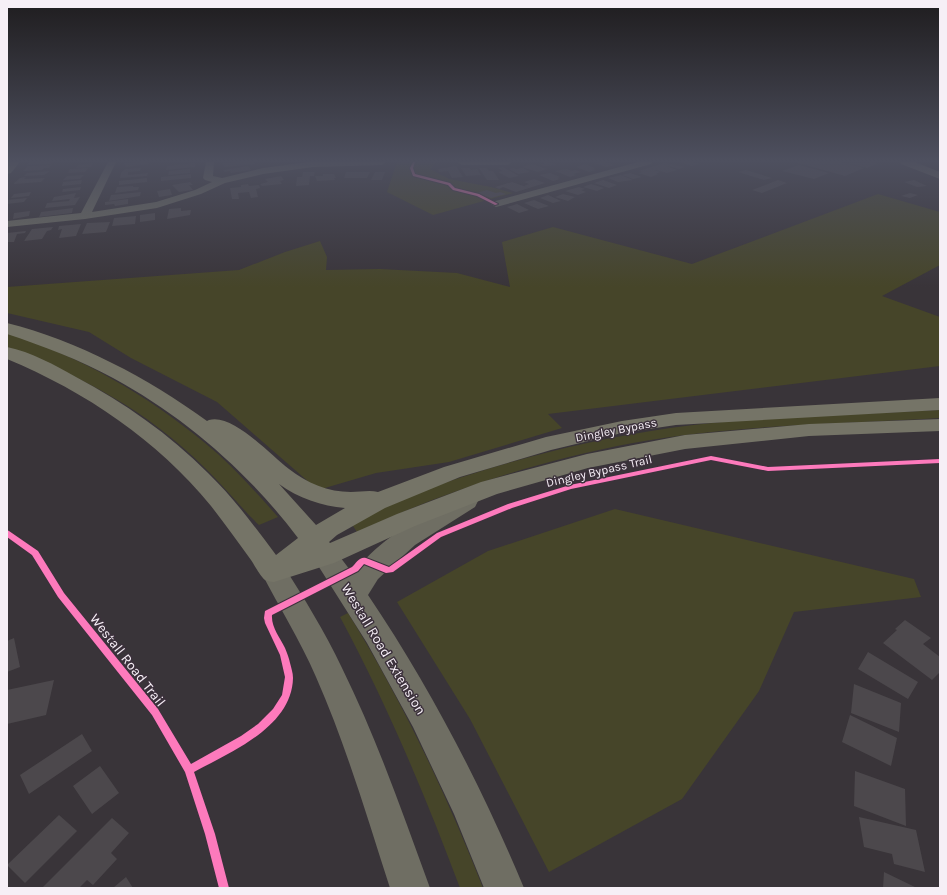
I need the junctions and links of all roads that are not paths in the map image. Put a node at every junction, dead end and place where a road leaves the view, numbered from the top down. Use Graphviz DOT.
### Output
graph roads {
  1 [pos="91,204"];
  2 [pos="161,204"];
  3 [pos="85,216"];
  4 [pos="7,224"];
  5 [pos="7,328"];
  6 [pos="7,352"];
  7 [pos="940,404"];
  8 [pos="171,405"];
  9 [pos="940,425"];
  10 [pos="489,488"];
  11 [pos="390,495"];
  12 [pos="319,548"];
  13 [pos="274,572"];
  14 [pos="353,594"];
  15 [pos="410,888"];
  16 [pos="504,888"];
  1 -- 3 [label="street"];
  2 -- 3 [label="street"];
  3 -- 4 [label="street"];
  5 -- 8 [label="highway, Westall Road Extension"];
  6 -- 13 [label="highway"];
  7 -- 11 [label="highway, Dingley Bypass"];
  8 -- 11 [label="highway"];
  8 -- 12 [label="highway, Westall Road Extension"];
  9 -- 10 [label="highway, Dingley Bypass"];
  10 -- 12 [label="highway, Dingley Bypass"];
  10 -- 14 [label="main road"];
  11 -- 12 [label="highway, Dingley Bypass"];
  12 -- 13 [label="highway"];
  12 -- 14 [label="main road, Westall Road Extension"];
  13 -- 15 [label="main road"];
  14 -- 16 [label="main road, Westall Road Extension"];
}
